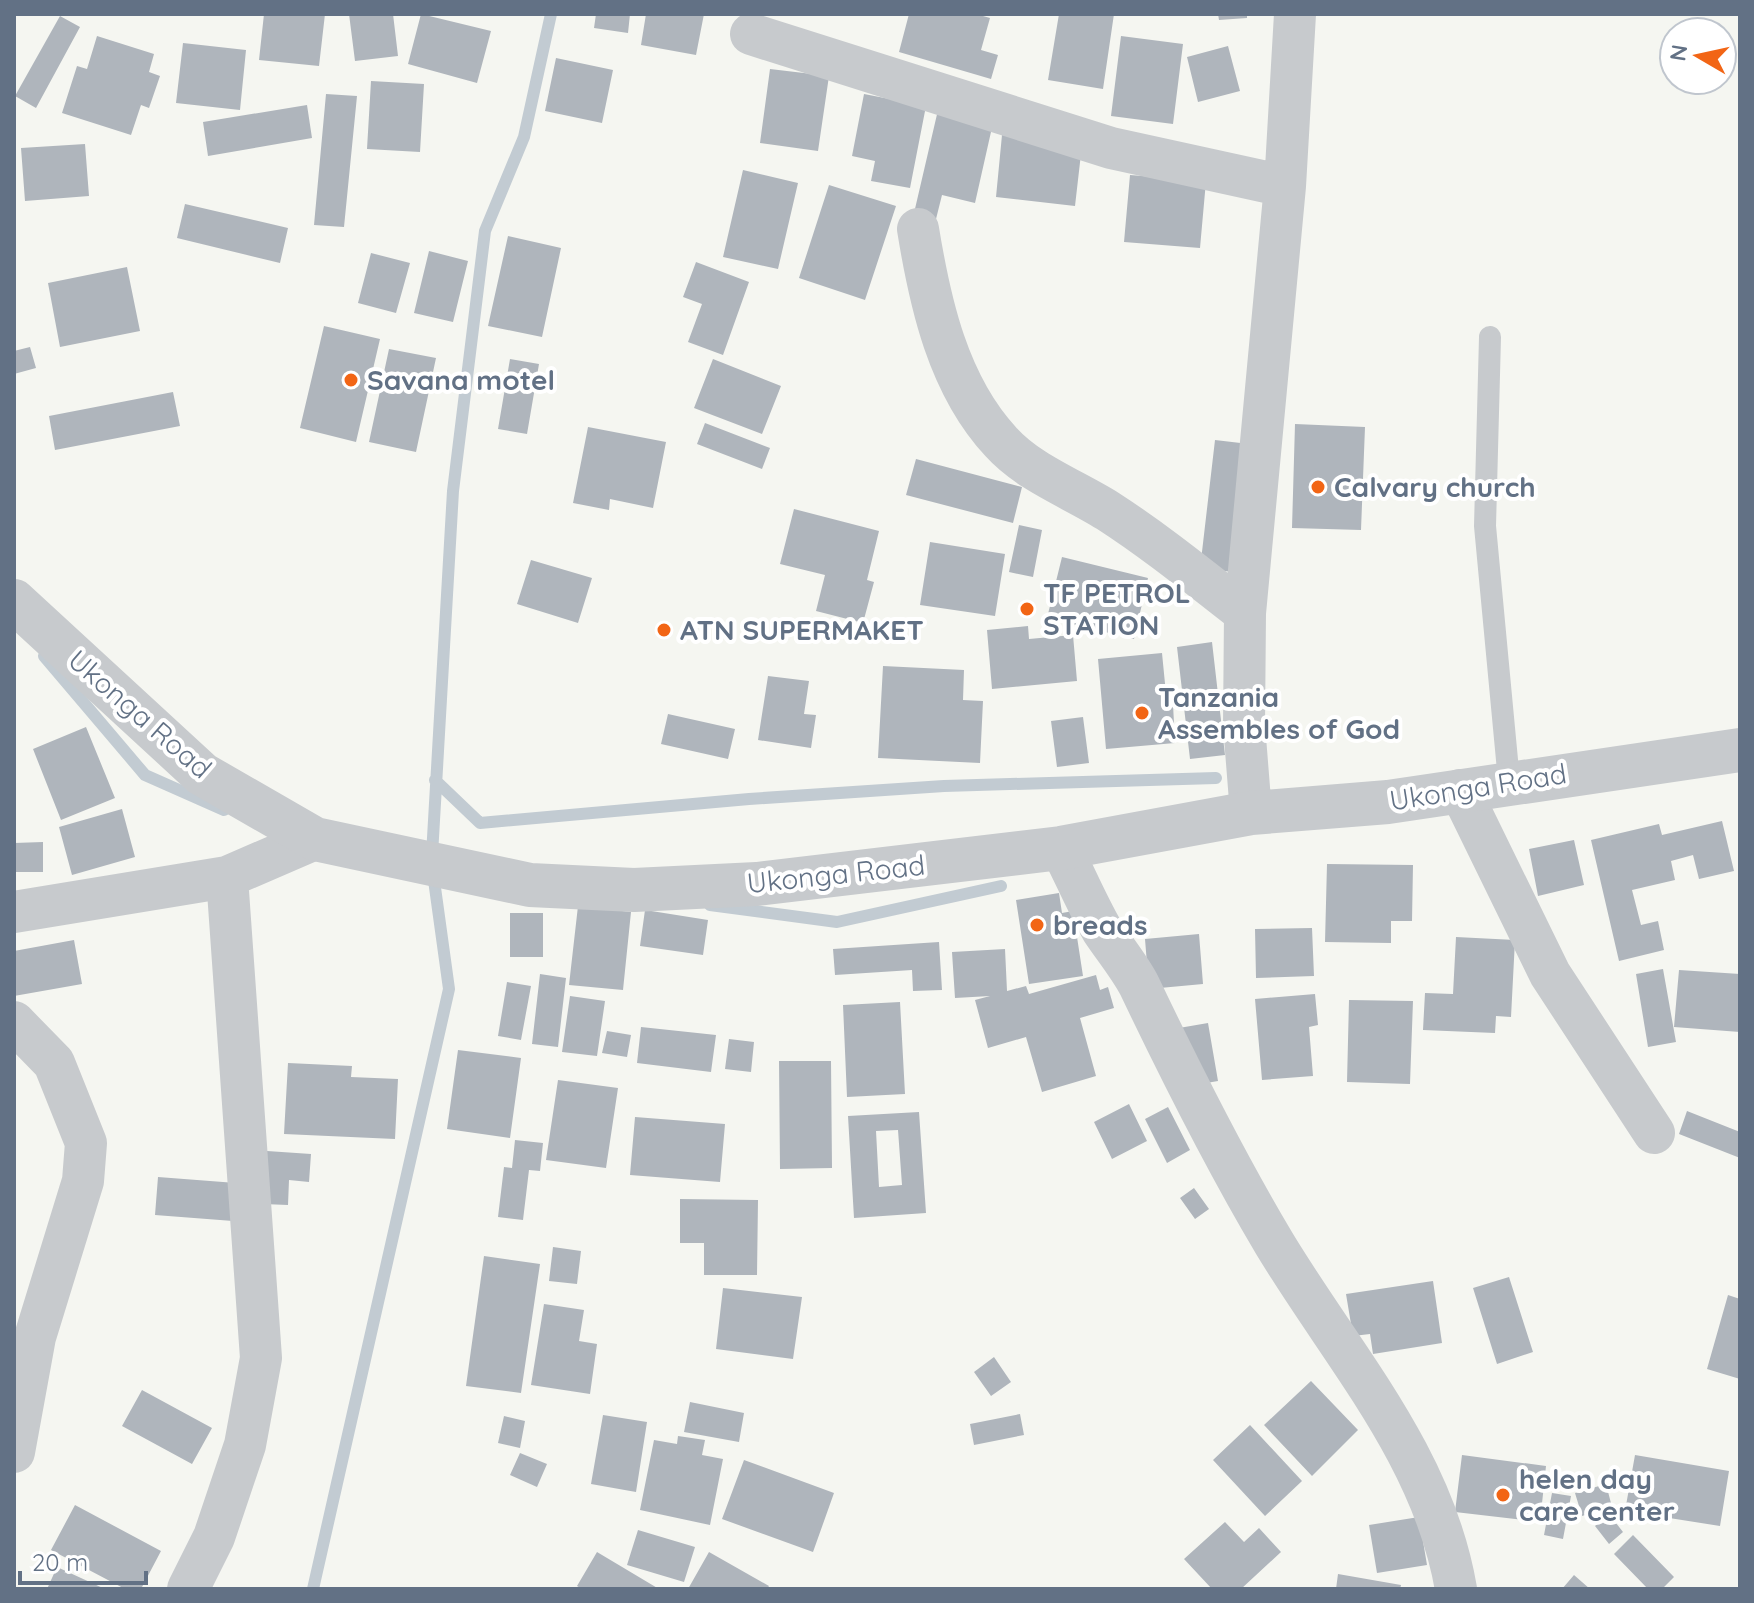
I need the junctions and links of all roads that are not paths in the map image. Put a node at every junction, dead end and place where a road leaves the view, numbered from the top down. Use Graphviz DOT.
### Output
graph roads {
  1 [pos="1295,14"];
  2 [pos="751,34"];
  3 [pos="1285,186"];
  4 [pos="918,229"];
  5 [pos="1490,337"];
  6 [pos="14,601"];
  7 [pos="1245,613"];
  8 [pos="1740,750"];
  9 [pos="1509,781"];
  10 [pos="1460,790"];
  11 [pos="1251,813"];
  12 [pos="315,839"];
  13 [pos="1061,848"];
  14 [pos="227,877"];
  15 [pos="14,912"];
  16 [pos="14,1022"];
  17 [pos="1654,1133"];
  18 [pos="19,1392"];
  19 [pos="14,1452"];
  20 [pos="188,1589"];
  21 [pos="1456,1589"];
  1 -- 3 [label="street"];
  2 -- 3 [label="street"];
  3 -- 7 [label="street"];
  4 -- 7 [label="street"];
  5 -- 9 [label="lane"];
  6 -- 12 [label="street, Ukonga Road"];
  7 -- 11 [label="street"];
  8 -- 9 [label="street, Ukonga Road"];
  9 -- 10 [label="street, Ukonga Road"];
  10 -- 11 [label="street, Ukonga Road"];
  10 -- 17 [label="street"];
  11 -- 13 [label="street, Ukonga Road"];
  12 -- 13 [label="street, Ukonga Road"];
  12 -- 14 [label="street"];
  13 -- 21 [label="street"];
  14 -- 15 [label="street"];
  14 -- 20 [label="street"];
  16 -- 18 [label="street"];
  18 -- 19 [label="street"];
}
